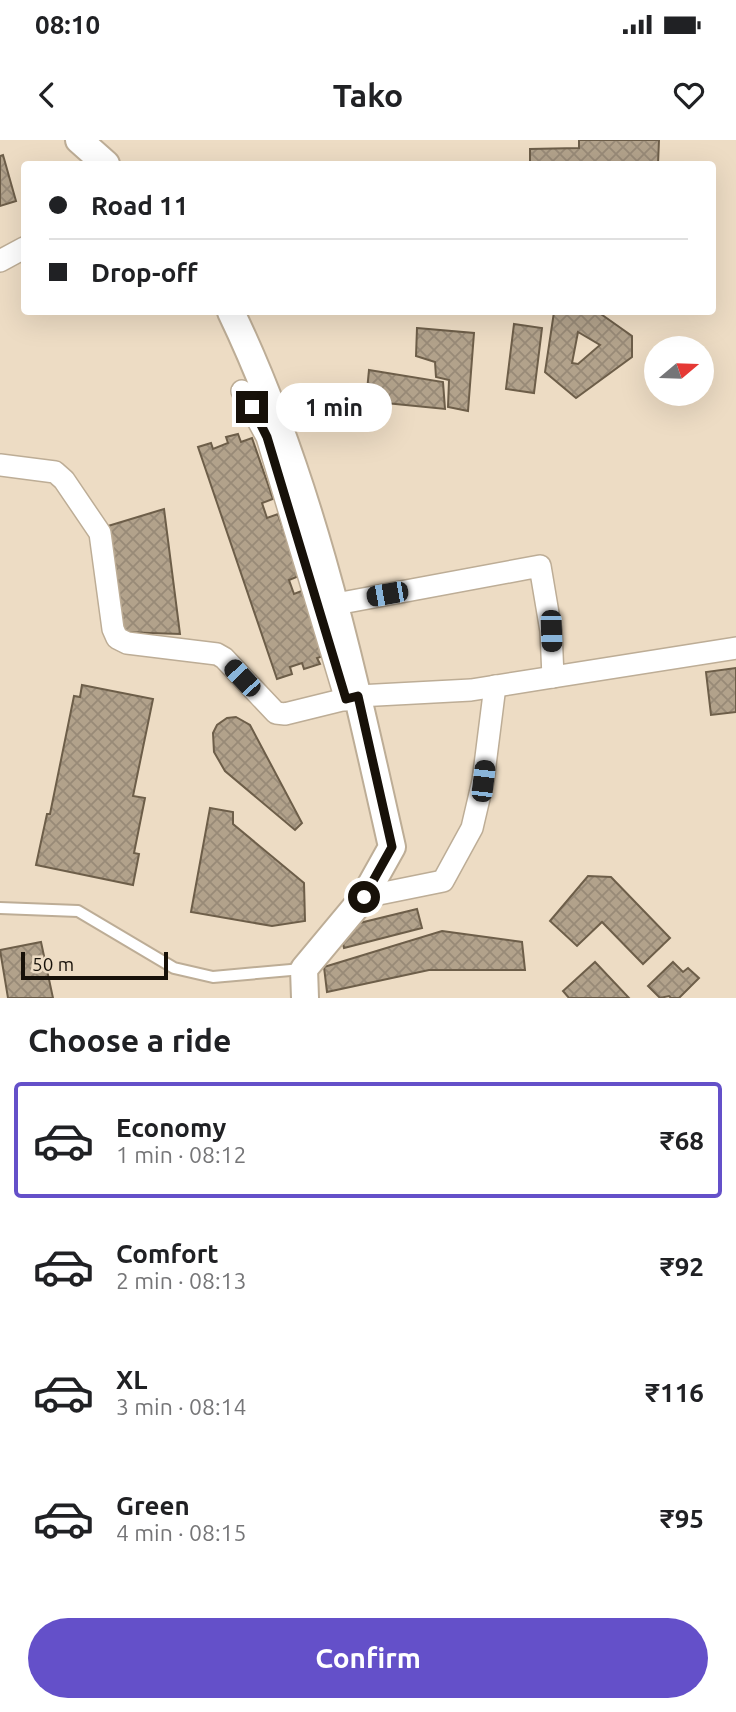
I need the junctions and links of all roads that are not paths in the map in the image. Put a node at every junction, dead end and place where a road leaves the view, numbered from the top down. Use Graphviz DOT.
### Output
graph roads {
  1 [pos="79,140"];
  2 [pos="103,161"];
  3 [pos="21,239"];
  4 [pos="0,250"];
  5 [pos="21,250"];
  6 [pos="0,261"];
  7 [pos="232,315"];
  8 [pos="242,391"];
  9 [pos="0,465"];
  10 [pos="336,604"];
  11 [pos="736,648"];
  12 [pos="553,677"];
  13 [pos="495,686"];
  14 [pos="352,698"];
  15 [pos="364,897"];
  16 [pos="0,908"];
  17 [pos="304,969"];
  18 [pos="304,998"];
  1 -- 2 [label="street"];
  3 -- 4 [label="street"];
  5 -- 6 [label="street"];
  7 -- 10 [label="street"];
  8 -- 14 [label="street"];
  9 -- 14 [label="street"];
  10 -- 12 [label="street"];
  10 -- 14 [label="street"];
  11 -- 12 [label="street"];
  12 -- 13 [label="street"];
  13 -- 14 [label="street"];
  13 -- 15 [label="street"];
  14 -- 15 [label="street"];
  15 -- 17 [label="street"];
  16 -- 17 [label="lane"];
  17 -- 18 [label="street"];
}
